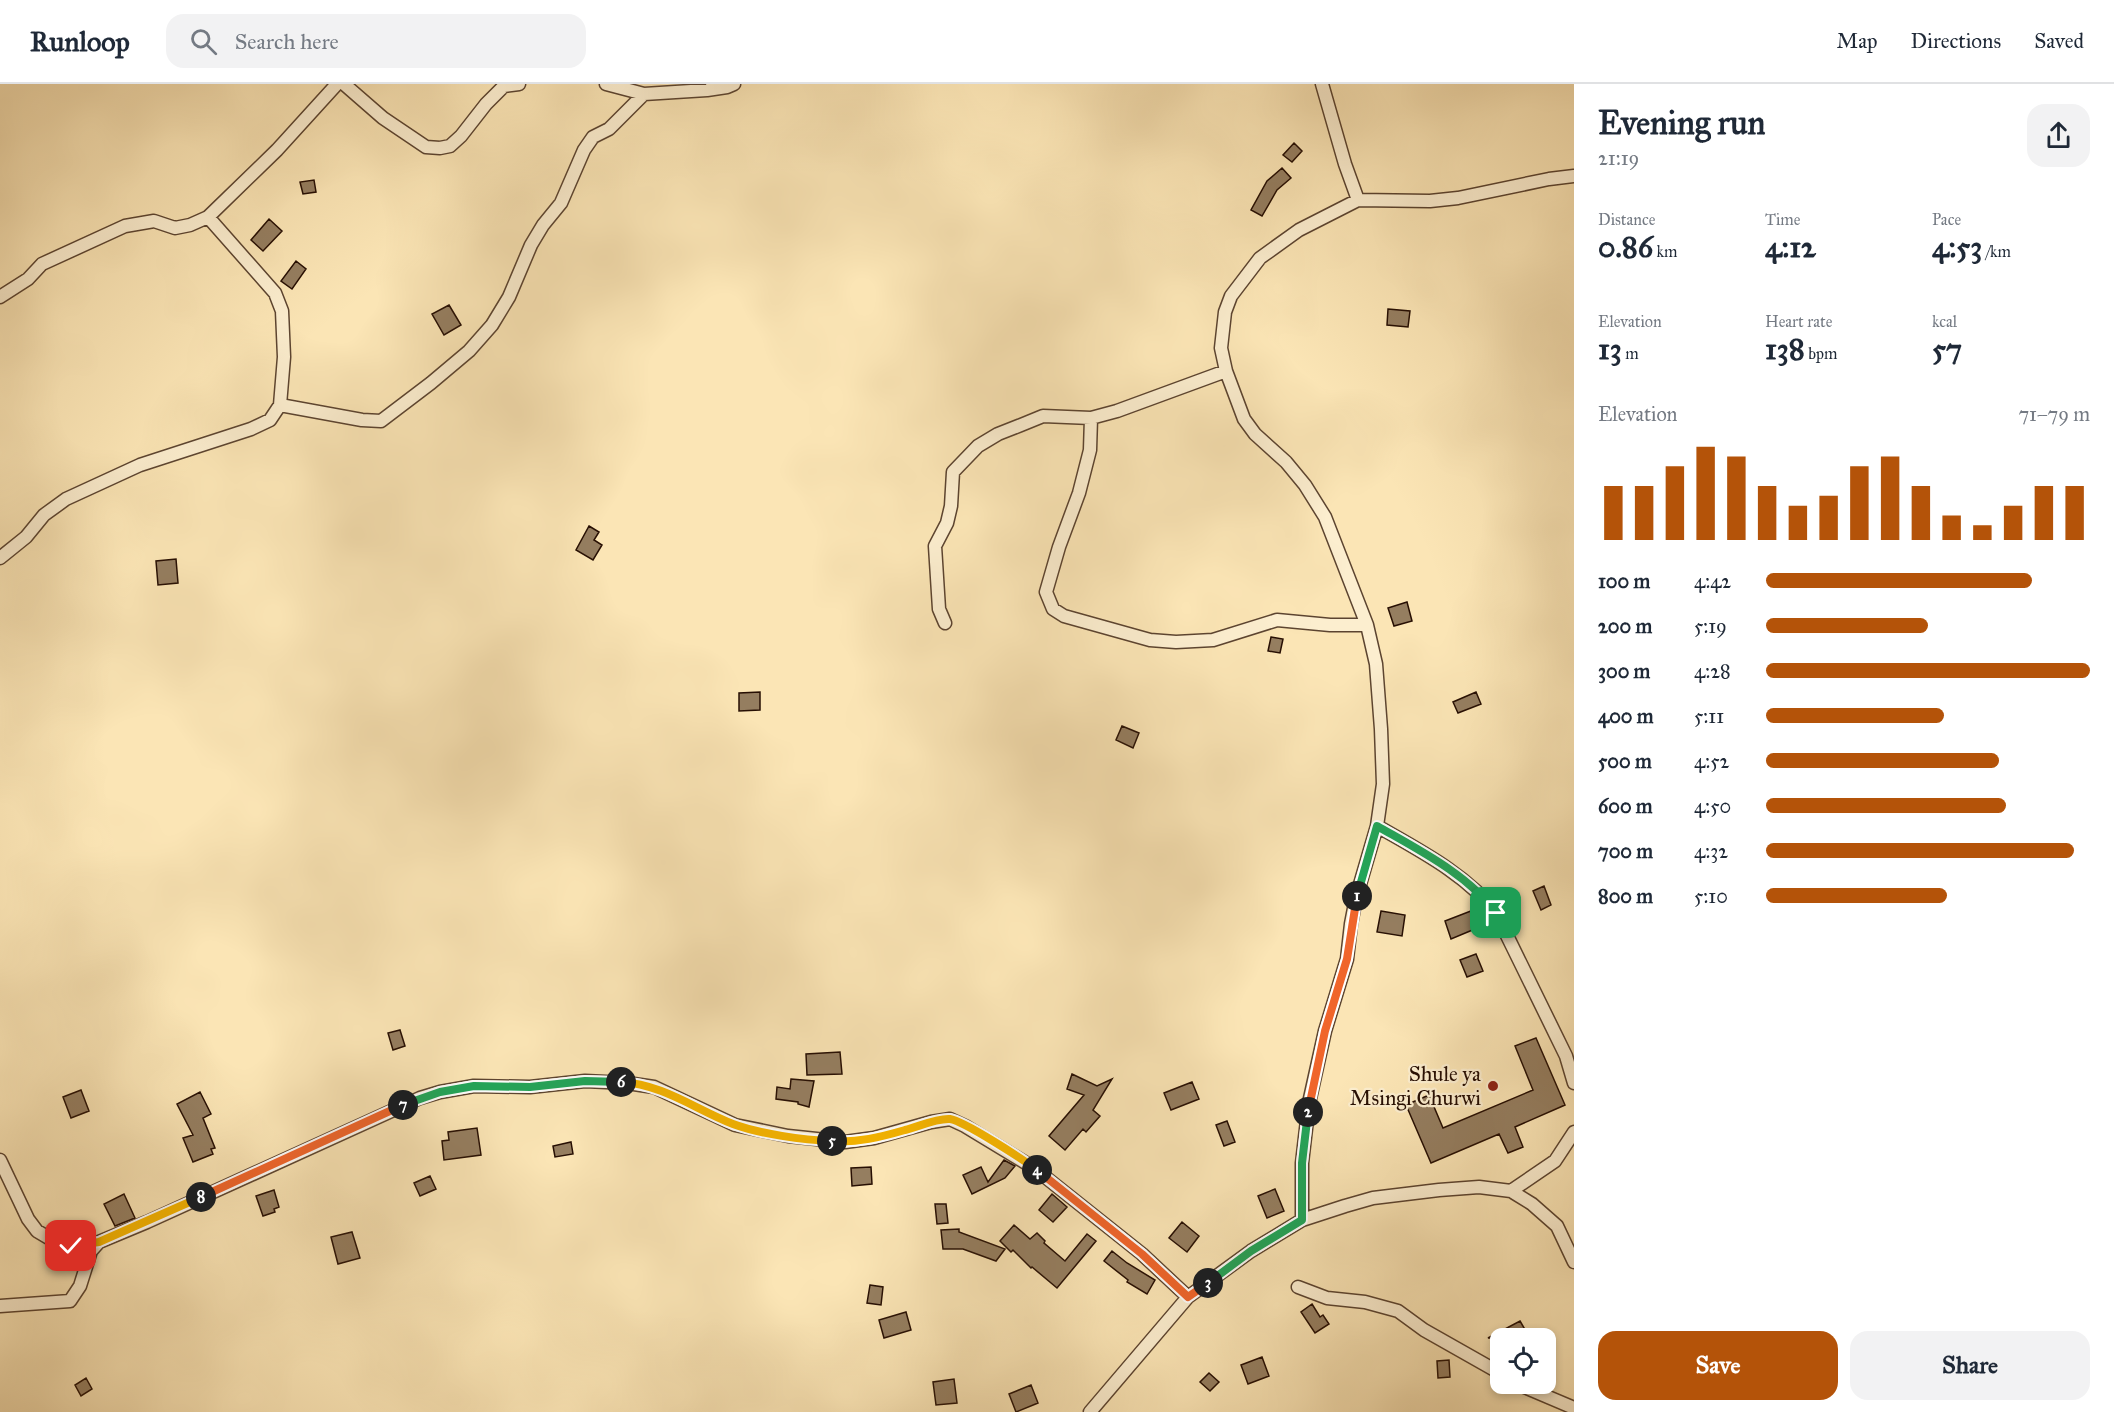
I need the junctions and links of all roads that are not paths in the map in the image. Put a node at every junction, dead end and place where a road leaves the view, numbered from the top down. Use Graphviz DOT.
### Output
graph roads {
  1 [pos="337,84"];
  2 [pos="344,84"];
  3 [pos="519,84"];
  4 [pos="606,84"];
  5 [pos="734,84"];
  6 [pos="1322,84"];
  7 [pos="675,88"];
  8 [pos="644,94"];
  9 [pos="1574,176"];
  10 [pos="1358,200"];
  11 [pos="208,217"];
  12 [pos="0,297"];
  13 [pos="1226,370"];
  14 [pos="280,405"];
  15 [pos="1091,418"];
  16 [pos="0,558"];
  17 [pos="945,623"];
  18 [pos="1367,625"];
  19 [pos="1377,826"];
  20 [pos="1570,1055"];
  21 [pos="1574,1083"];
  22 [pos="1574,1132"];
  23 [pos="0,1160"];
  24 [pos="1511,1191"];
  25 [pos="1302,1220"];
  26 [pos="99,1242"];
  27 [pos="1574,1262"];
  28 [pos="1298,1287"];
  29 [pos="1188,1297"];
  30 [pos="0,1306"];
  31 [pos="1490,1367"];
  32 [pos="1541,1394"];
  33 [pos="1574,1408"];
  34 [pos="1090,1412"];
  1 -- 11 [label="street"];
  2 -- 3 [label="street"];
  4 -- 8 [label="street"];
  5 -- 7 [label="street"];
  6 -- 10 [label="street"];
  7 -- 8 [label="street"];
  8 -- 14 [label="street"];
  9 -- 10 [label="street"];
  10 -- 13 [label="street"];
  11 -- 12 [label="street"];
  11 -- 14 [label="street"];
  13 -- 15 [label="street"];
  13 -- 18 [label="street"];
  14 -- 16 [label="street"];
  15 -- 17 [label="street"];
  15 -- 18 [label="street"];
  18 -- 19 [label="street"];
  19 -- 20 [label="street"];
  19 -- 25 [label="street"];
  20 -- 21 [label="street"];
  22 -- 24 [label="street"];
  23 -- 26 [label="street"];
  24 -- 25 [label="street"];
  24 -- 27 [label="street"];
  25 -- 29 [label="street"];
  26 -- 29 [label="street"];
  26 -- 30 [label="street"];
  28 -- 31 [label="street"];
  29 -- 34 [label="street"];
  32 -- 33 [label="street"];
}
